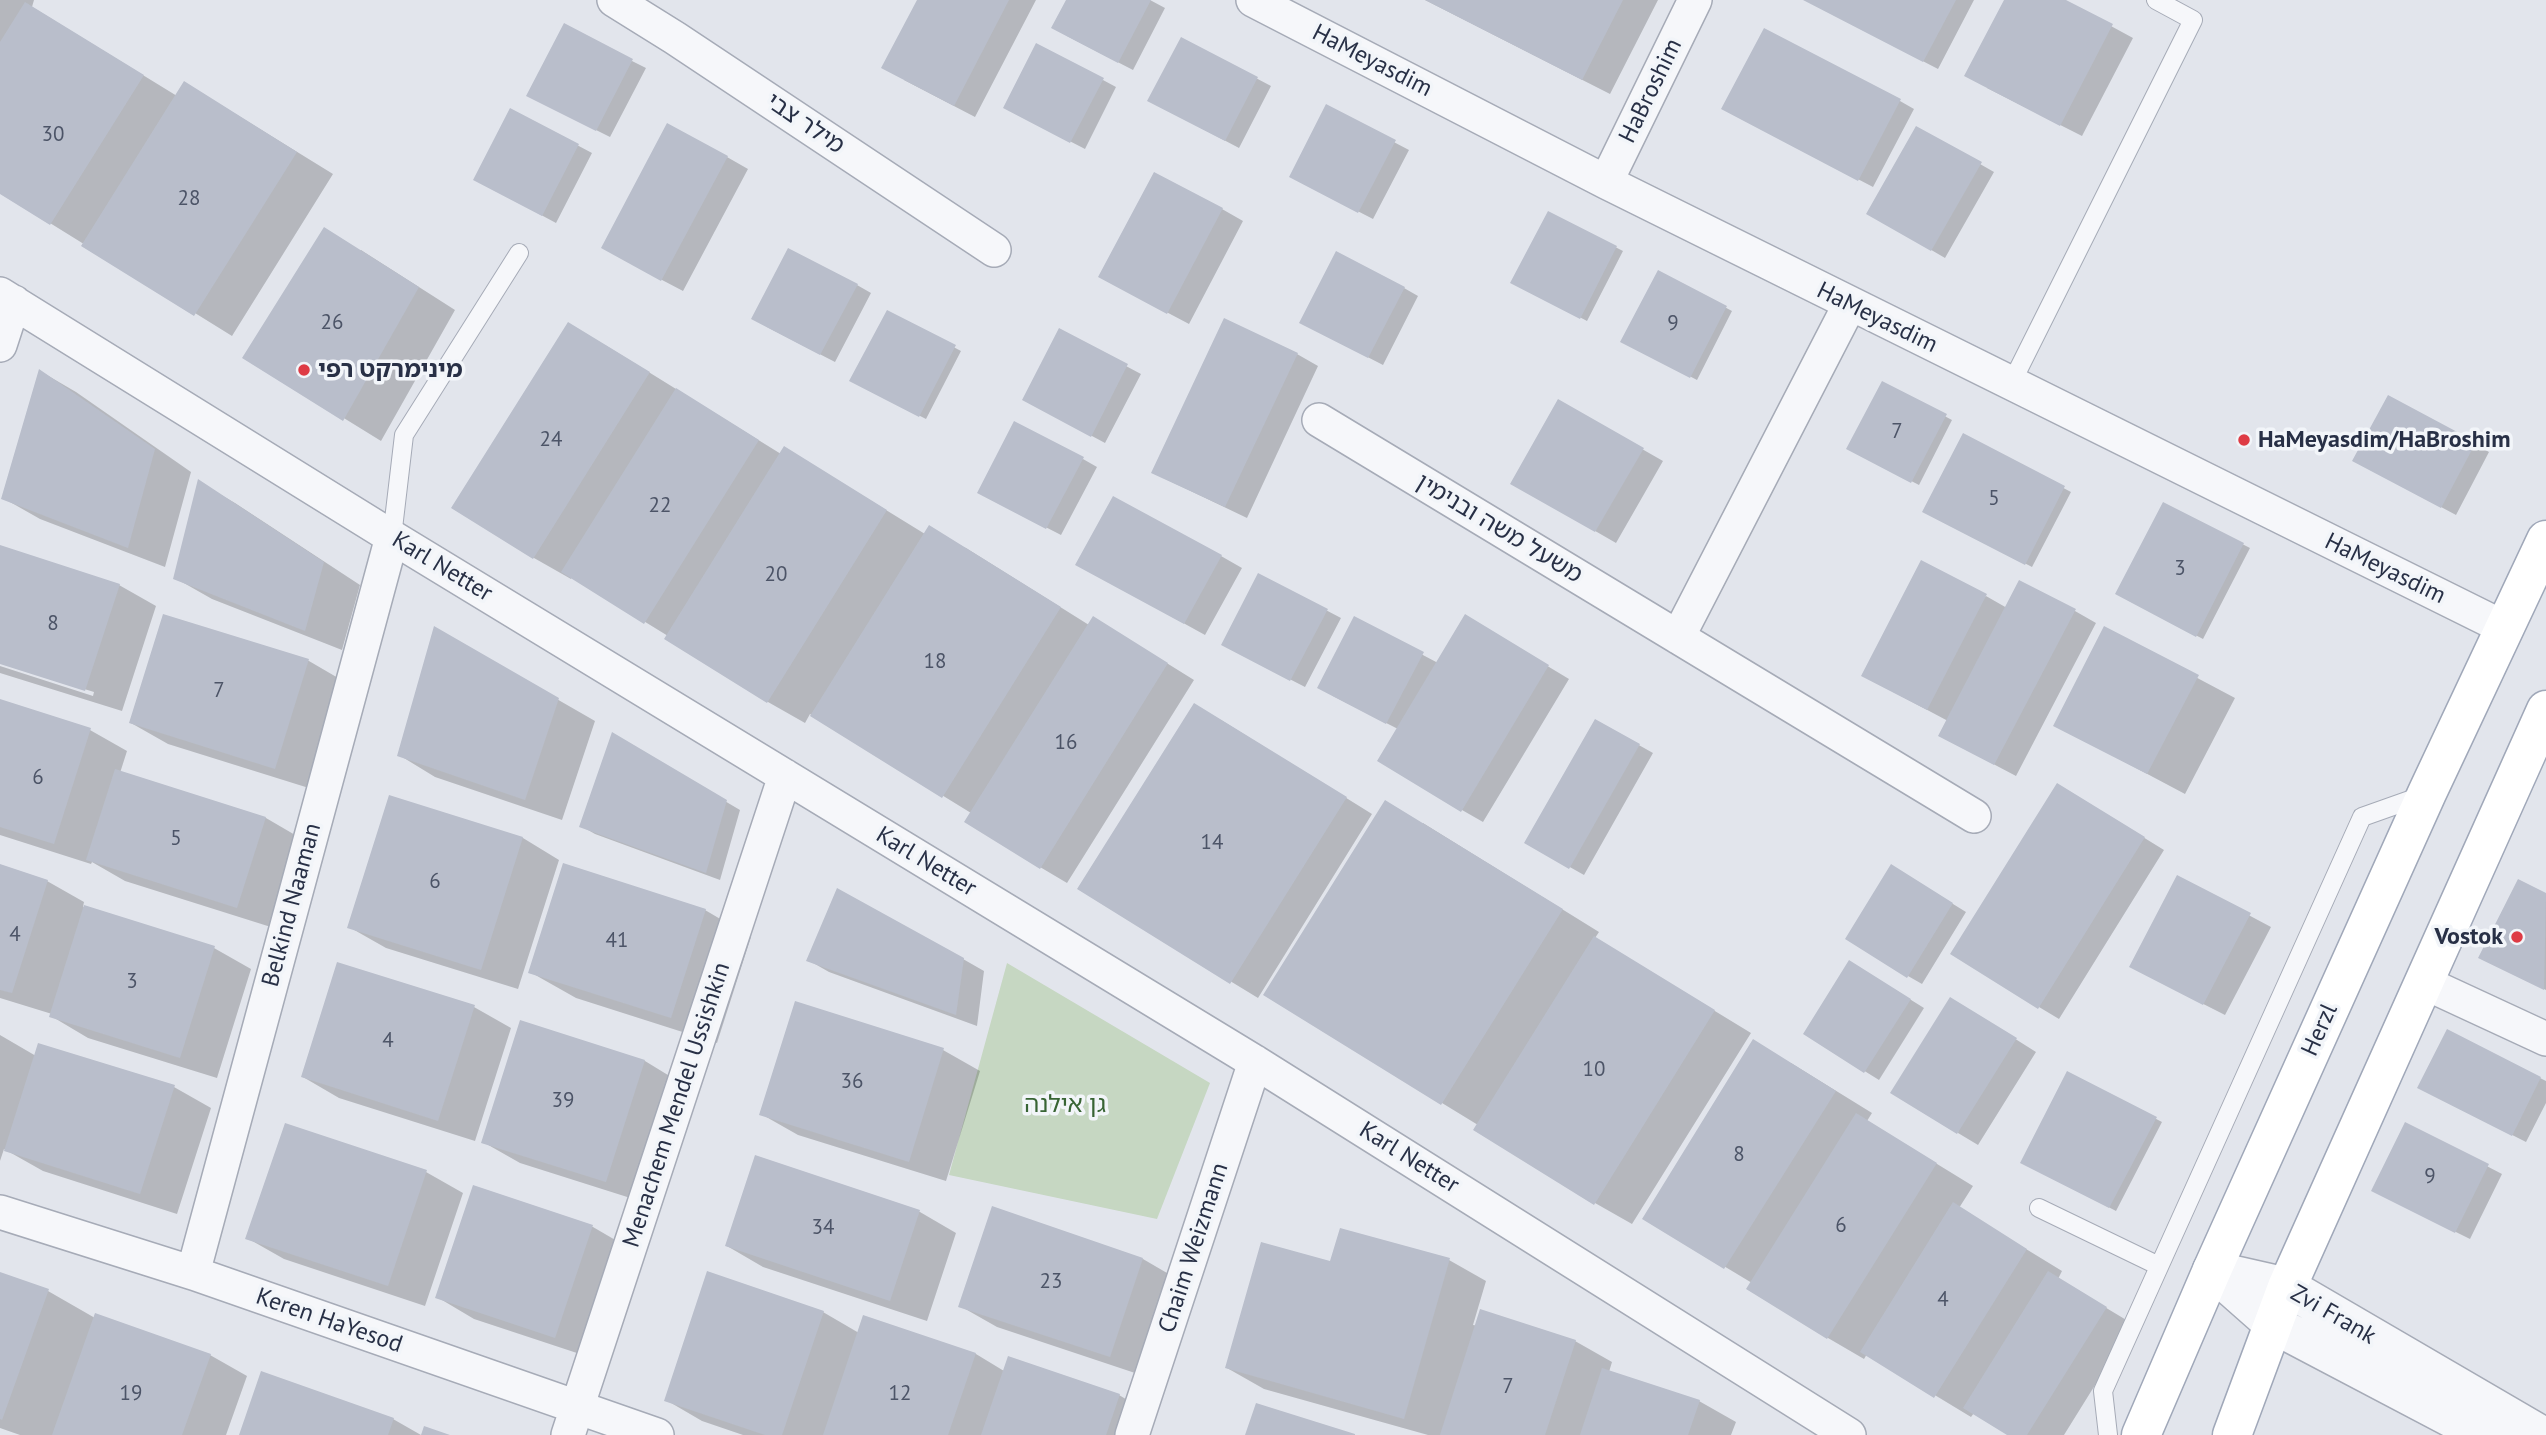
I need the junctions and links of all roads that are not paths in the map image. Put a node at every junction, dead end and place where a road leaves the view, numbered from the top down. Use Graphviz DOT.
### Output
graph roads {
  1 [pos="614,0"];
  2 [pos="1253,0"];
  3 [pos="1695,0"];
  4 [pos="2156,0"];
  5 [pos="1606,182"];
  6 [pos="994,250"];
  7 [pos="519,253"];
  8 [pos="7,298"];
  9 [pos="1850,304"];
  10 [pos="0,345"];
  11 [pos="2011,384"];
  12 [pos="1319,420"];
  13 [pos="392,537"];
  14 [pos="2546,540"];
  15 [pos="2505,628"];
  16 [pos="1678,637"];
  17 [pos="2546,710"];
  18 [pos="786,776"];
  19 [pos="2427,793"];
  20 [pos="1974,816"];
  21 [pos="2423,982"];
  22 [pos="2546,1040"];
  23 [pos="1255,1062"];
  24 [pos="2039,1208"];
  25 [pos="0,1212"];
  26 [pos="2159,1266"];
  27 [pos="2212,1270"];
  28 [pos="193,1273"];
  29 [pos="2287,1287"];
  30 [pos="2273,1324"];
  31 [pos="572,1422"];
  32 [pos="657,1435"];
  33 [pos="1132,1435"];
  34 [pos="1849,1435"];
  35 [pos="2108,1435"];
  36 [pos="2141,1435"];
  37 [pos="2232,1435"];
  38 [pos="2484,1435"];
  39 [pos="2542,1435"];
  1 -- 6 [label="street, מילר צבי"];
  2 -- 5 [label="street, HaMeyasdim"];
  3 -- 5 [label="street, HaBroshim"];
  4 -- 11 [label="lane"];
  5 -- 9 [label="street, HaMeyasdim"];
  7 -- 13 [label="lane"];
  8 -- 10 [label="street"];
  8 -- 13 [label="street, Karl Netter"];
  9 -- 11 [label="street, HaMeyasdim"];
  9 -- 16 [label="street"];
  11 -- 15 [label="street, HaMeyasdim"];
  12 -- 16 [label="street, משעל משה ובנימין"];
  13 -- 18 [label="street, Karl Netter"];
  13 -- 28 [label="street, Belkind Naaman"];
  14 -- 15 [label="main road, Herzl"];
  15 -- 19 [label="main road, Herzl"];
  16 -- 20 [label="street, משעל משה ובנימין"];
  17 -- 21 [label="main road"];
  18 -- 23 [label="street, Karl Netter"];
  18 -- 31 [label="street, Menachem Mendel Ussishkin"];
  19 -- 26 [label="lane"];
  19 -- 27 [label="main road, Herzl"];
  21 -- 22 [label="street"];
  21 -- 29 [label="main road"];
  23 -- 33 [label="street, Chaim Weizmann"];
  23 -- 34 [label="street, Karl Netter"];
  24 -- 26 [label="lane"];
  25 -- 28 [label="street, Keren HaYesod"];
  26 -- 35 [label="lane"];
  27 -- 29 [label="street, Zvi Frank"];
  27 -- 30 [label="street, Zvi Frank"];
  27 -- 36 [label="main road, Herzl"];
  28 -- 31 [label="street, Keren HaYesod"];
  29 -- 30 [label="main road"];
  29 -- 39 [label="street, Zvi Frank"];
  30 -- 37 [label="main road"];
  30 -- 38 [label="street, Zvi Frank"];
  31 -- 32 [label="street, Keren HaYesod"];
}
